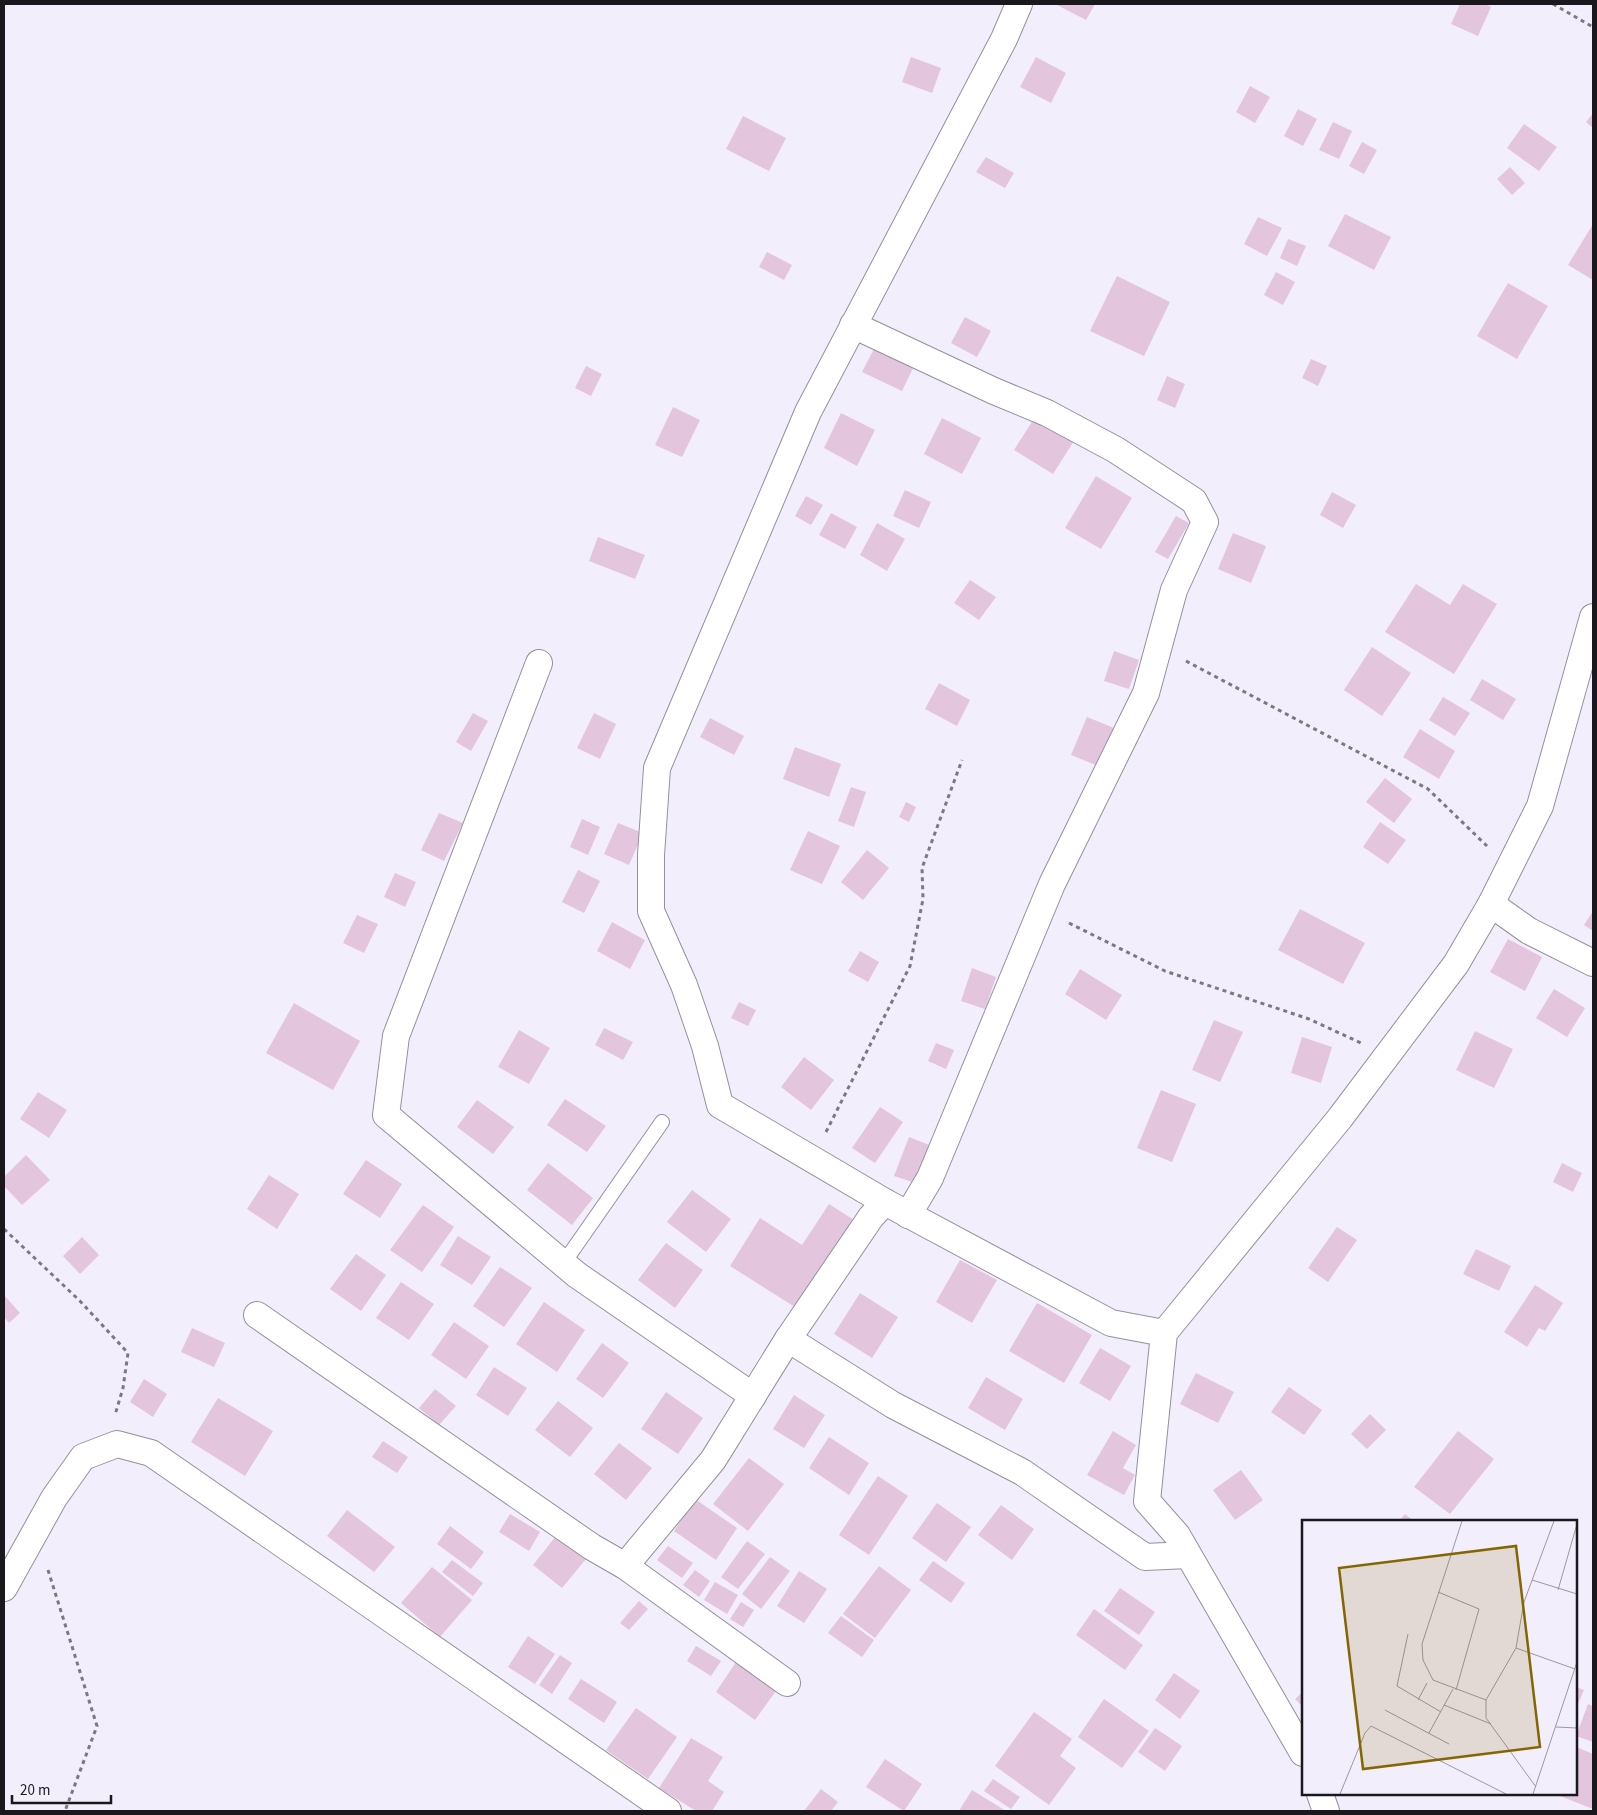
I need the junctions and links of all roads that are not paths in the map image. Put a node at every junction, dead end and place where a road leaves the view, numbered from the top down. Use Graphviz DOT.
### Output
graph roads {
  1 [pos="1019,4"];
  2 [pos="853,325"];
  3 [pos="1593,617"];
  4 [pos="539,663"];
  5 [pos="1491,904"];
  6 [pos="1593,963"];
  7 [pos="662,1122"];
  8 [pos="885,1202"];
  9 [pos="908,1215"];
  10 [pos="563,1264"];
  11 [pos="257,1315"];
  12 [pos="1164,1333"];
  13 [pos="788,1339"];
  14 [pos="753,1396"];
  15 [pos="1188,1555"];
  16 [pos="625,1566"];
  17 [pos="4,1588"];
  18 [pos="787,1683"];
  19 [pos="1302,1751"];
  20 [pos="1320,1795"];
  21 [pos="668,1811"];
  22 [pos="1326,1811"];
  1 -- 2 [label="street"];
  2 -- 8 [label="street"];
  2 -- 9 [label="street"];
  3 -- 5 [label="street"];
  4 -- 10 [label="street"];
  5 -- 6 [label="street"];
  5 -- 12 [label="street"];
  7 -- 10 [label="lane"];
  8 -- 9 [label="street"];
  8 -- 13 [label="street"];
  9 -- 12 [label="street"];
  10 -- 14 [label="street"];
  11 -- 16 [label="street"];
  12 -- 15 [label="street"];
  13 -- 14 [label="street"];
  13 -- 15 [label="street"];
  14 -- 16 [label="street"];
  15 -- 19 [label="street"];
  16 -- 18 [label="street"];
  17 -- 21 [label="street"];
  20 -- 22 [label="street"];
}
